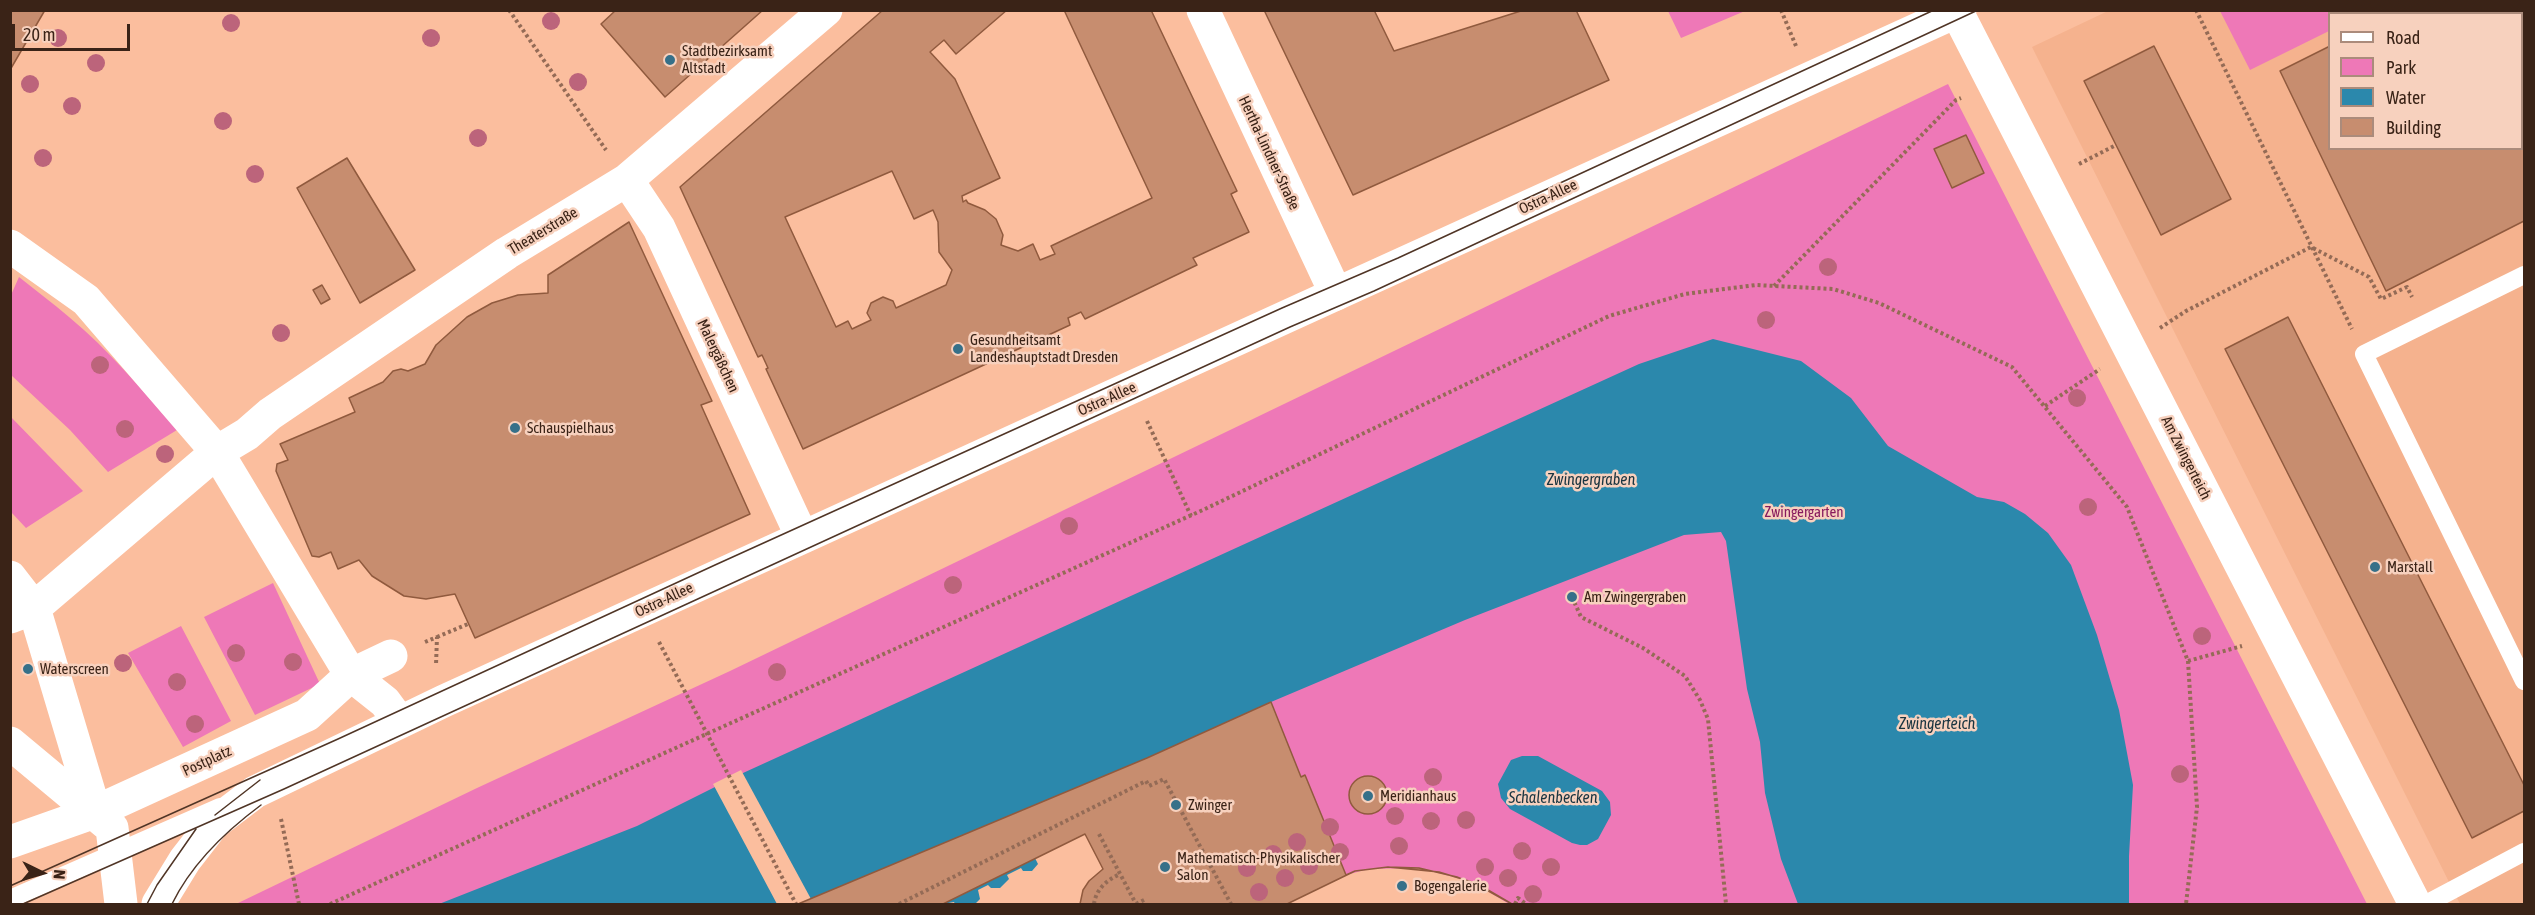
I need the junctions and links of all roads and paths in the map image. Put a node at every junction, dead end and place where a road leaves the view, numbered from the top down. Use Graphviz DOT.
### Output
graph roads {
  1 [pos="509,10"];
  2 [pos="826,10"];
  3 [pos="1203,10"];
  4 [pos="2196,10"];
  5 [pos="1958,11"];
  6 [pos="1967,95"];
  7 [pos="2116,145"];
  8 [pos="2079,164"];
  9 [pos="627,180"];
  10 [pos="10,246"];
  11 [pos="2310,247"];
  12 [pos="2524,275"];
  13 [pos="1774,286"];
  14 [pos="1336,294"];
  15 [pos="2340,305"];
  16 [pos="2426,323"];
  17 [pos="2129,348"];
  18 [pos="1132,387"];
  19 [pos="2045,406"];
  20 [pos="218,452"];
  21 [pos="1191,516"];
  22 [pos="802,537"];
  23 [pos="10,577"];
  24 [pos="1572,597"];
  25 [pos="643,610"];
  26 [pos="22,613"];
  27 [pos="468,624"];
  28 [pos="2273,627"];
  29 [pos="436,637"];
  30 [pos="391,656"];
  31 [pos="2188,661"];
  32 [pos="351,675"];
  33 [pos="2524,681"];
  34 [pos="399,721"];
  35 [pos="706,733"];
  36 [pos="10,743"];
  37 [pos="255,792"];
  38 [pos="107,831"];
  39 [pos="1099,834"];
  40 [pos="10,842"];
  41 [pos="2524,852"];
  42 [pos="1120,874"];
  43 [pos="10,899"];
  44 [pos="1146,899"];
  45 [pos="121,904"];
  46 [pos="158,904"];
  47 [pos="330,904"];
  48 [pos="796,904"];
  49 [pos="899,904"];
  50 [pos="1094,904"];
  51 [pos="1136,904"];
  52 [pos="1231,904"];
  53 [pos="1515,904"];
  54 [pos="1526,904"];
  55 [pos="1726,904"];
  56 [pos="2186,904"];
  57 [pos="2415,904"];
  58 [pos="2426,904"];
  1 -- 9 [label="path"];
  2 -- 9 [label="street, Theaterstraße"];
  3 -- 14 [label="street, Hertha-Lindner-Straße"];
  4 -- 11 [label="path"];
  5 -- 14 [label="street, Ostra-Allee"];
  5 -- 17 [label="street, Am Zwingerteich"];
  6 -- 13 [label="path"];
  7 -- 8 [label="path"];
  9 -- 20 [label="street, Theaterstraße"];
  9 -- 22 [label="street, Malergäßchen"];
  10 -- 20 [label="street"];
  11 -- 15 [label="path"];
  11 -- 16 [label="path"];
  11 -- 17 [label="path"];
  12 -- 16 [label="lane"];
  13 -- 19 [label="path"];
  13 -- 21 [label="path"];
  14 -- 18 [label="street, Ostra-Allee"];
  16 -- 33 [label="lane"];
  17 -- 19 [label="path"];
  17 -- 28 [label="street, Am Zwingerteich"];
  18 -- 21 [label="path"];
  18 -- 22 [label="street, Ostra-Allee"];
  19 -- 31 [label="path"];
  20 -- 26 [label="street, Theaterstraße"];
  20 -- 32 [label="street"];
  21 -- 35 [label="path"];
  22 -- 25 [label="street, Ostra-Allee"];
  23 -- 26 [label="street"];
  24 -- 55 [label="path"];
  25 -- 34 [label="street, Ostra-Allee"];
  25 -- 35 [label="path"];
  26 -- 38 [label="street"];
  27 -- 29 [label="path"];
  28 -- 31 [label="path"];
  28 -- 57 [label="street, Am Zwingerteich"];
  30 -- 32 [label="street, Postplatz"];
  31 -- 56 [label="path"];
  32 -- 34 [label="street"];
  32 -- 38 [label="street, Postplatz"];
  34 -- 37 [label="street, Ostra-Allee"];
  35 -- 47 [label="path"];
  35 -- 48 [label="path"];
  36 -- 38 [label="street"];
  37 -- 38 [label="lane"];
  37 -- 46 [label="street, Ostra-Allee"];
  38 -- 40 [label="street, Postplatz"];
  38 -- 43 [label="lane"];
  38 -- 45 [label="street"];
  39 -- 42 [label="path"];
  41 -- 58 [label="lane"];
  42 -- 50 [label="path"];
  42 -- 51 [label="path"];
  44 -- 51 [label="path"];
  49 -- 52 [label="path"];
  53 -- 54 [label="path"];
}
